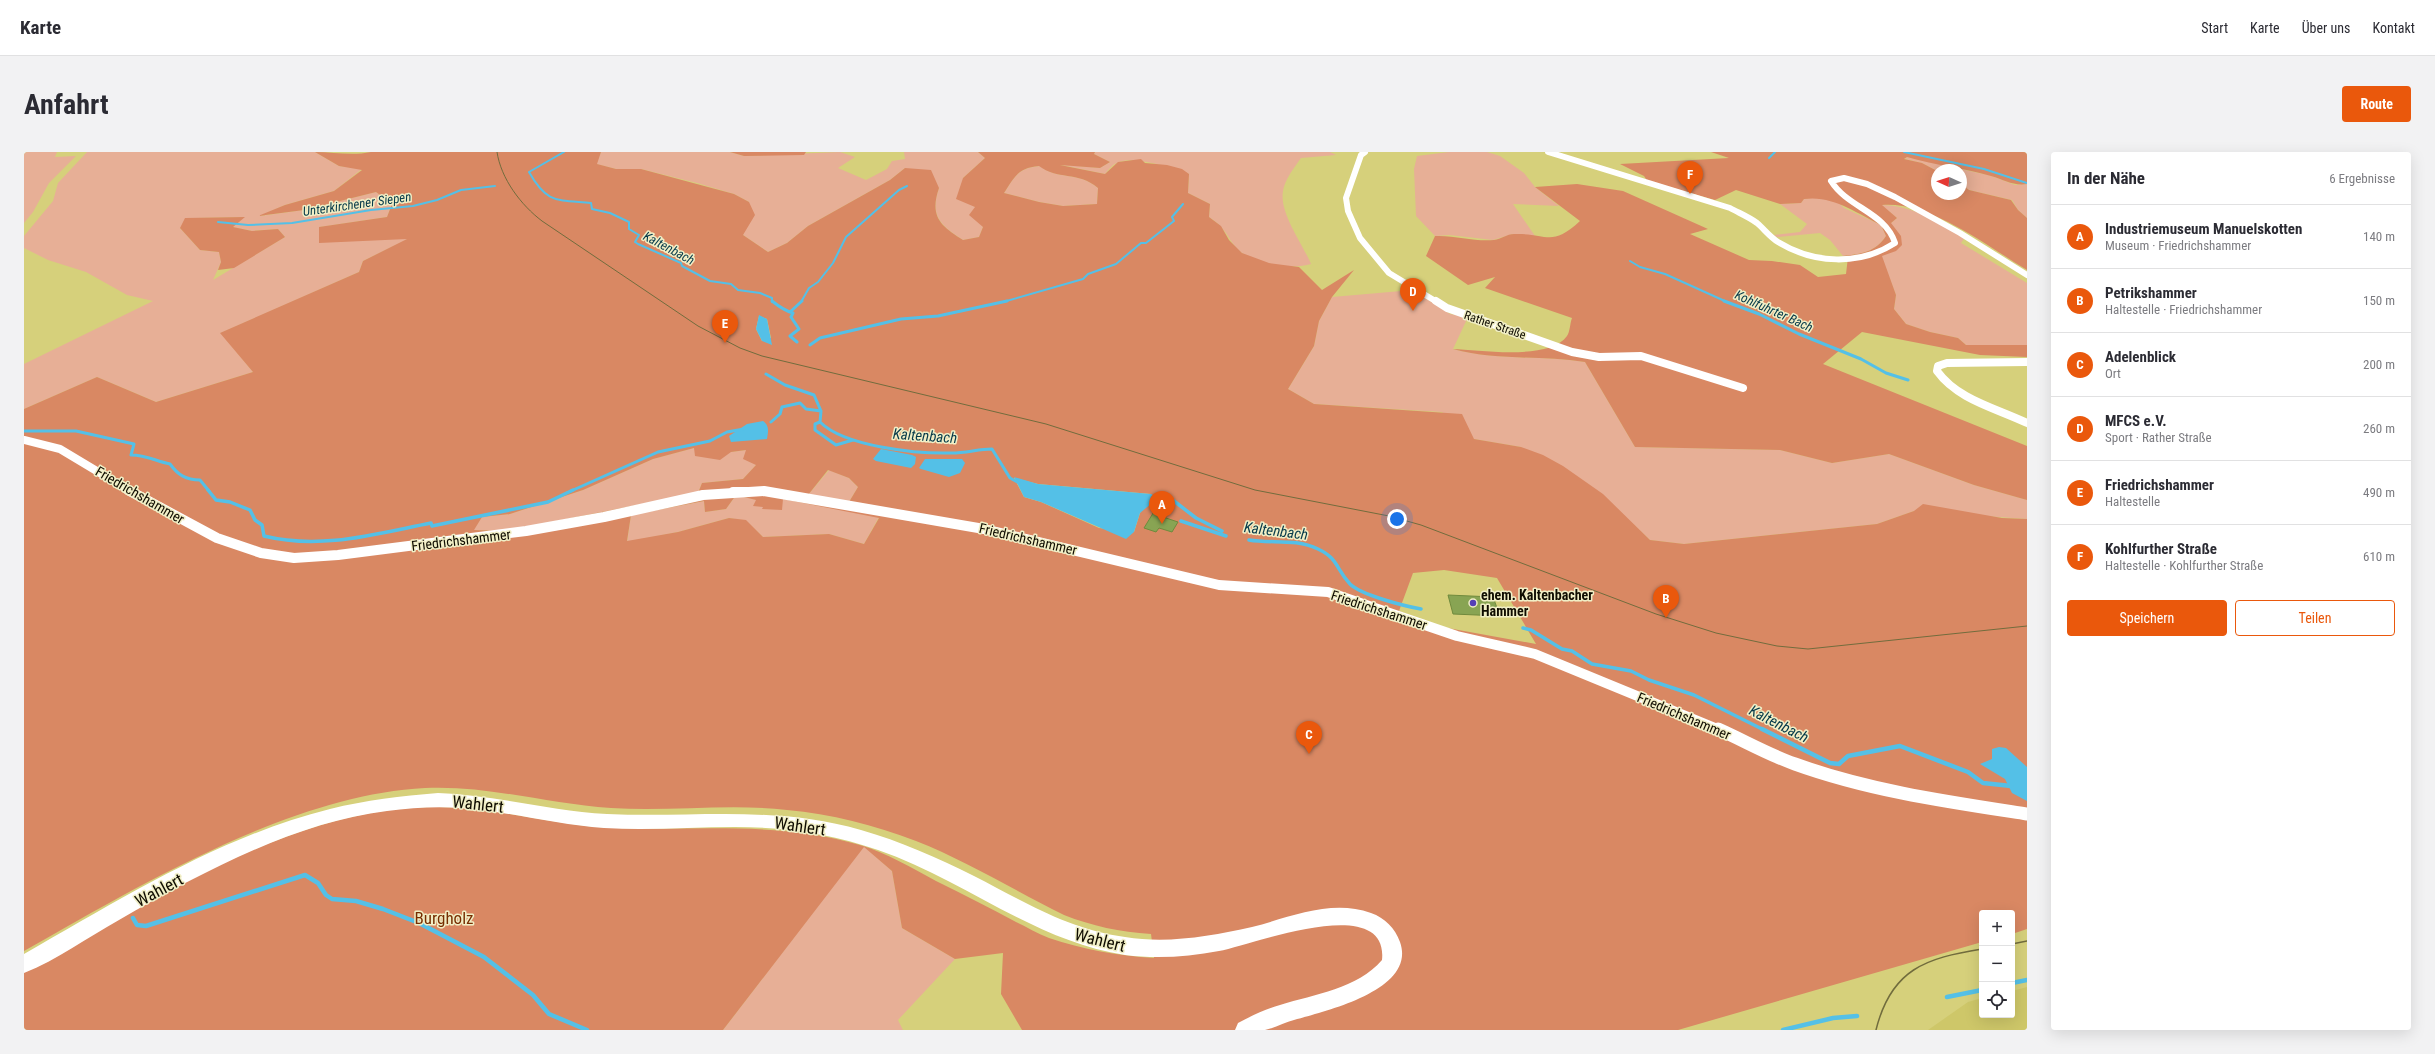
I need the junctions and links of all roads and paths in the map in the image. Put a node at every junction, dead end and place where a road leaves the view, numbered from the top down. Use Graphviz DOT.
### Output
graph roads {
  1 [pos="1364,152"];
  2 [pos="1548,152"];
  3 [pos="2027,275"];
  4 [pos="2027,362"];
  5 [pos="1743,388"];
  6 [pos="2027,423"];
  7 [pos="24,440"];
  8 [pos="2027,814"];
  9 [pos="24,964"];
  10 [pos="1245,1030"];
  1 -- 5 [label="street, Rather Straße"];
  2 -- 3 [label="street"];
  4 -- 6 [label="street"];
  7 -- 8 [label="street, Friedrichshammer"];
  9 -- 10 [label="main road, Wahlert"];
}
